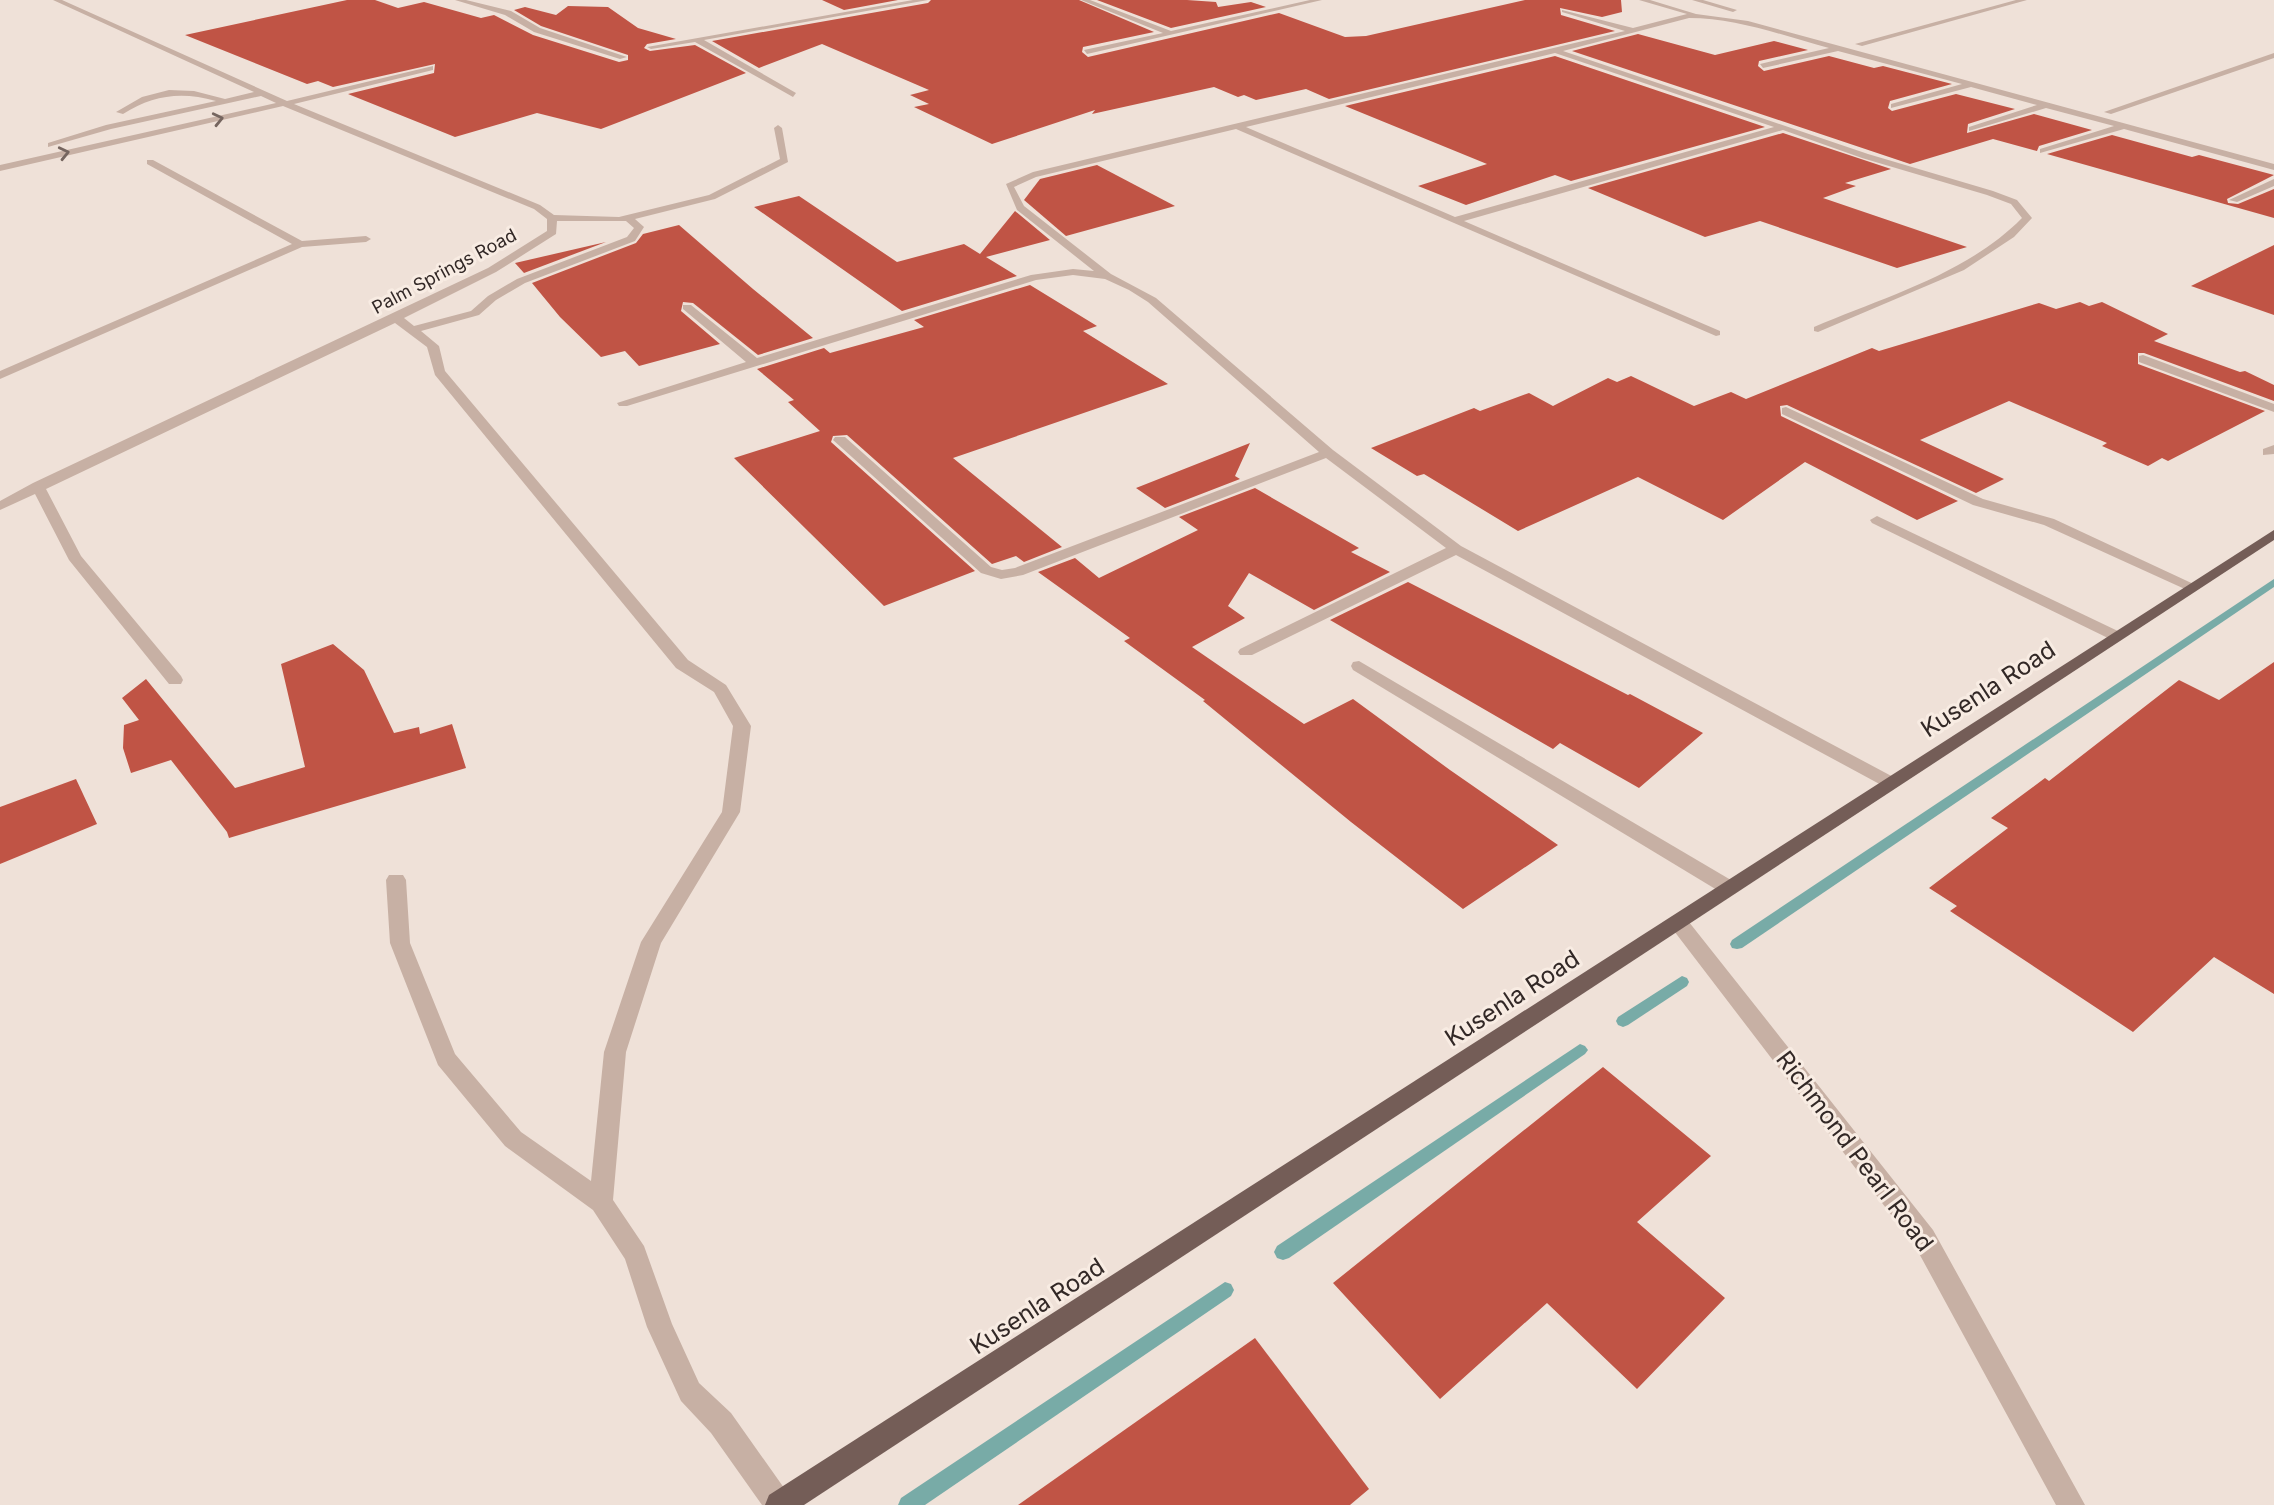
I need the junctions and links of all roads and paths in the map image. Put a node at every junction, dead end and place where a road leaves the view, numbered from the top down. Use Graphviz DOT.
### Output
graph roads {
  1 [pos="56,0"];
  2 [pos="458,0"];
  3 [pos="925,0"];
  4 [pos="1084,0"];
  5 [pos="1319,0"];
  6 [pos="1642,0"];
  7 [pos="1695,0"];
  8 [pos="2024,0"];
  9 [pos="1563,11"];
  10 [pos="1699,16"];
  11 [pos="1634,31"];
  12 [pos="1173,34"];
  13 [pos="696,39"];
  14 [pos="1859,44"];
  15 [pos="651,47"];
  16 [pos="1839,48"];
  17 [pos="1555,51"];
  18 [pos="1087,52"];
  19 [pos="2274,55"];
  20 [pos="623,57"];
  21 [pos="1763,66"];
  22 [pos="430,68"];
  23 [pos="1972,84"];
  24 [pos="262,93"];
  25 [pos="793,95"];
  26 [pos="226,101"];
  27 [pos="285,103"];
  28 [pos="2046,105"];
  29 [pos="1894,106"];
  30 [pos="2108,112"];
  31 [pos="120,113"];
  32 [pos="152,117"];
  33 [pos="2124,126"];
  34 [pos="1238,127"];
  35 [pos="1783,127"];
  36 [pos="778,128"];
  37 [pos="173,129"];
  38 [pos="1972,129"];
  39 [pos="2043,150"];
  40 [pos="2274,157"];
  41 [pos="0,158"];
  42 [pos="150,162"];
  43 [pos="2274,167"];
  44 [pos="0,168"];
  45 [pos="2274,182"];
  46 [pos="2234,200"];
  47 [pos="552,218"];
  48 [pos="628,218"];
  49 [pos="1455,220"];
  50 [pos="366,239"];
  51 [pos="300,244"];
  52 [pos="1107,276"];
  53 [pos="687,307"];
  54 [pos="395,317"];
  55 [pos="1818,329"];
  56 [pos="412,330"];
  57 [pos="1716,333"];
  58 [pos="2143,359"];
  59 [pos="755,363"];
  60 [pos="0,375"];
  61 [pos="622,403"];
  62 [pos="2274,408"];
  63 [pos="1786,411"];
  64 [pos="840,440"];
  65 [pos="1328,453"];
  66 [pos="38,486"];
  67 [pos="0,506"];
  68 [pos="1877,520"];
  69 [pos="2272,537"];
  70 [pos="1456,549"];
  71 [pos="2192,587"];
  72 [pos="2116,636"];
  73 [pos="1246,652"];
  74 [pos="1359,666"];
  75 [pos="175,680"];
  76 [pos="1891,783"];
  77 [pos="396,880"];
  78 [pos="1729,888"];
  79 [pos="1678,922"];
  80 [pos="601,1202"];
  81 [pos="779,1505"];
  82 [pos="2071,1505"];
  1 -- 24 [label="street, Palm Springs Road"];
  2 -- 20 [label="street"];
  3 -- 13 [label="street"];
  4 -- 12 [label="street"];
  5 -- 12 [label="street"];
  6 -- 10 [label="street"];
  7 -- 14 [label="street"];
  8 -- 14 [label="street"];
  9 -- 11 [label="street"];
  10 -- 11 [label="street"];
  10 -- 16 [label="street"];
  11 -- 17 [label="street"];
  12 -- 18 [label="street"];
  13 -- 15 [label="street"];
  13 -- 25 [label="street"];
  14 -- 30 [label="street"];
  16 -- 21 [label="street"];
  16 -- 23 [label="street"];
  17 -- 34 [label="street"];
  17 -- 35 [label="street"];
  19 -- 30 [label="street"];
  22 -- 27 [label="street"];
  23 -- 28 [label="street"];
  23 -- 29 [label="street"];
  24 -- 26 [label="street"];
  24 -- 27 [label="street, Palm Springs Road"];
  26 -- 31 [label="street"];
  26 -- 32 [label="street"];
  37 -- 27 [label="street, one-way"];
  27 -- 47 [label="street, Palm Springs Road"];
  28 -- 33 [label="street"];
  28 -- 38 [label="street"];
  30 -- 40 [label="street"];
  32 -- 37 [label="street"];
  32 -- 41 [label="street"];
  33 -- 39 [label="street"];
  33 -- 43 [label="street"];
  34 -- 49 [label="street"];
  34 -- 52 [label="street"];
  35 -- 49 [label="street"];
  35 -- 55 [label="street"];
  36 -- 48 [label="street"];
  44 -- 37 [label="street, one-way"];
  42 -- 51 [label="street"];
  45 -- 46 [label="street"];
  47 -- 48 [label="street"];
  47 -- 54 [label="street, Palm Springs Road"];
  48 -- 56 [label="street"];
  49 -- 57 [label="street"];
  50 -- 51 [label="street"];
  51 -- 60 [label="street"];
  52 -- 59 [label="street"];
  52 -- 65 [label="street"];
  53 -- 59 [label="street"];
  54 -- 56 [label="street"];
  54 -- 66 [label="street, Palm Springs Road"];
  56 -- 80 [label="street"];
  58 -- 62 [label="street"];
  59 -- 61 [label="street"];
  63 -- 71 [label="street"];
  64 -- 65 [label="street"];
  65 -- 70 [label="street"];
  66 -- 67 [label="street, Palm Springs Road"];
  66 -- 75 [label="street"];
  68 -- 72 [label="street"];
  69 -- 71 [label="main road, Kusenla Road"];
  70 -- 73 [label="street"];
  70 -- 76 [label="street"];
  71 -- 72 [label="main road, Kusenla Road"];
  72 -- 76 [label="main road, Kusenla Road"];
  74 -- 78 [label="street"];
  76 -- 78 [label="main road, Kusenla Road"];
  77 -- 80 [label="street"];
  78 -- 79 [label="main road, Kusenla Road"];
  79 -- 81 [label="main road, Kusenla Road"];
  79 -- 82 [label="street, Richmond Pearl Road"];
  80 -- 81 [label="street"];
}
